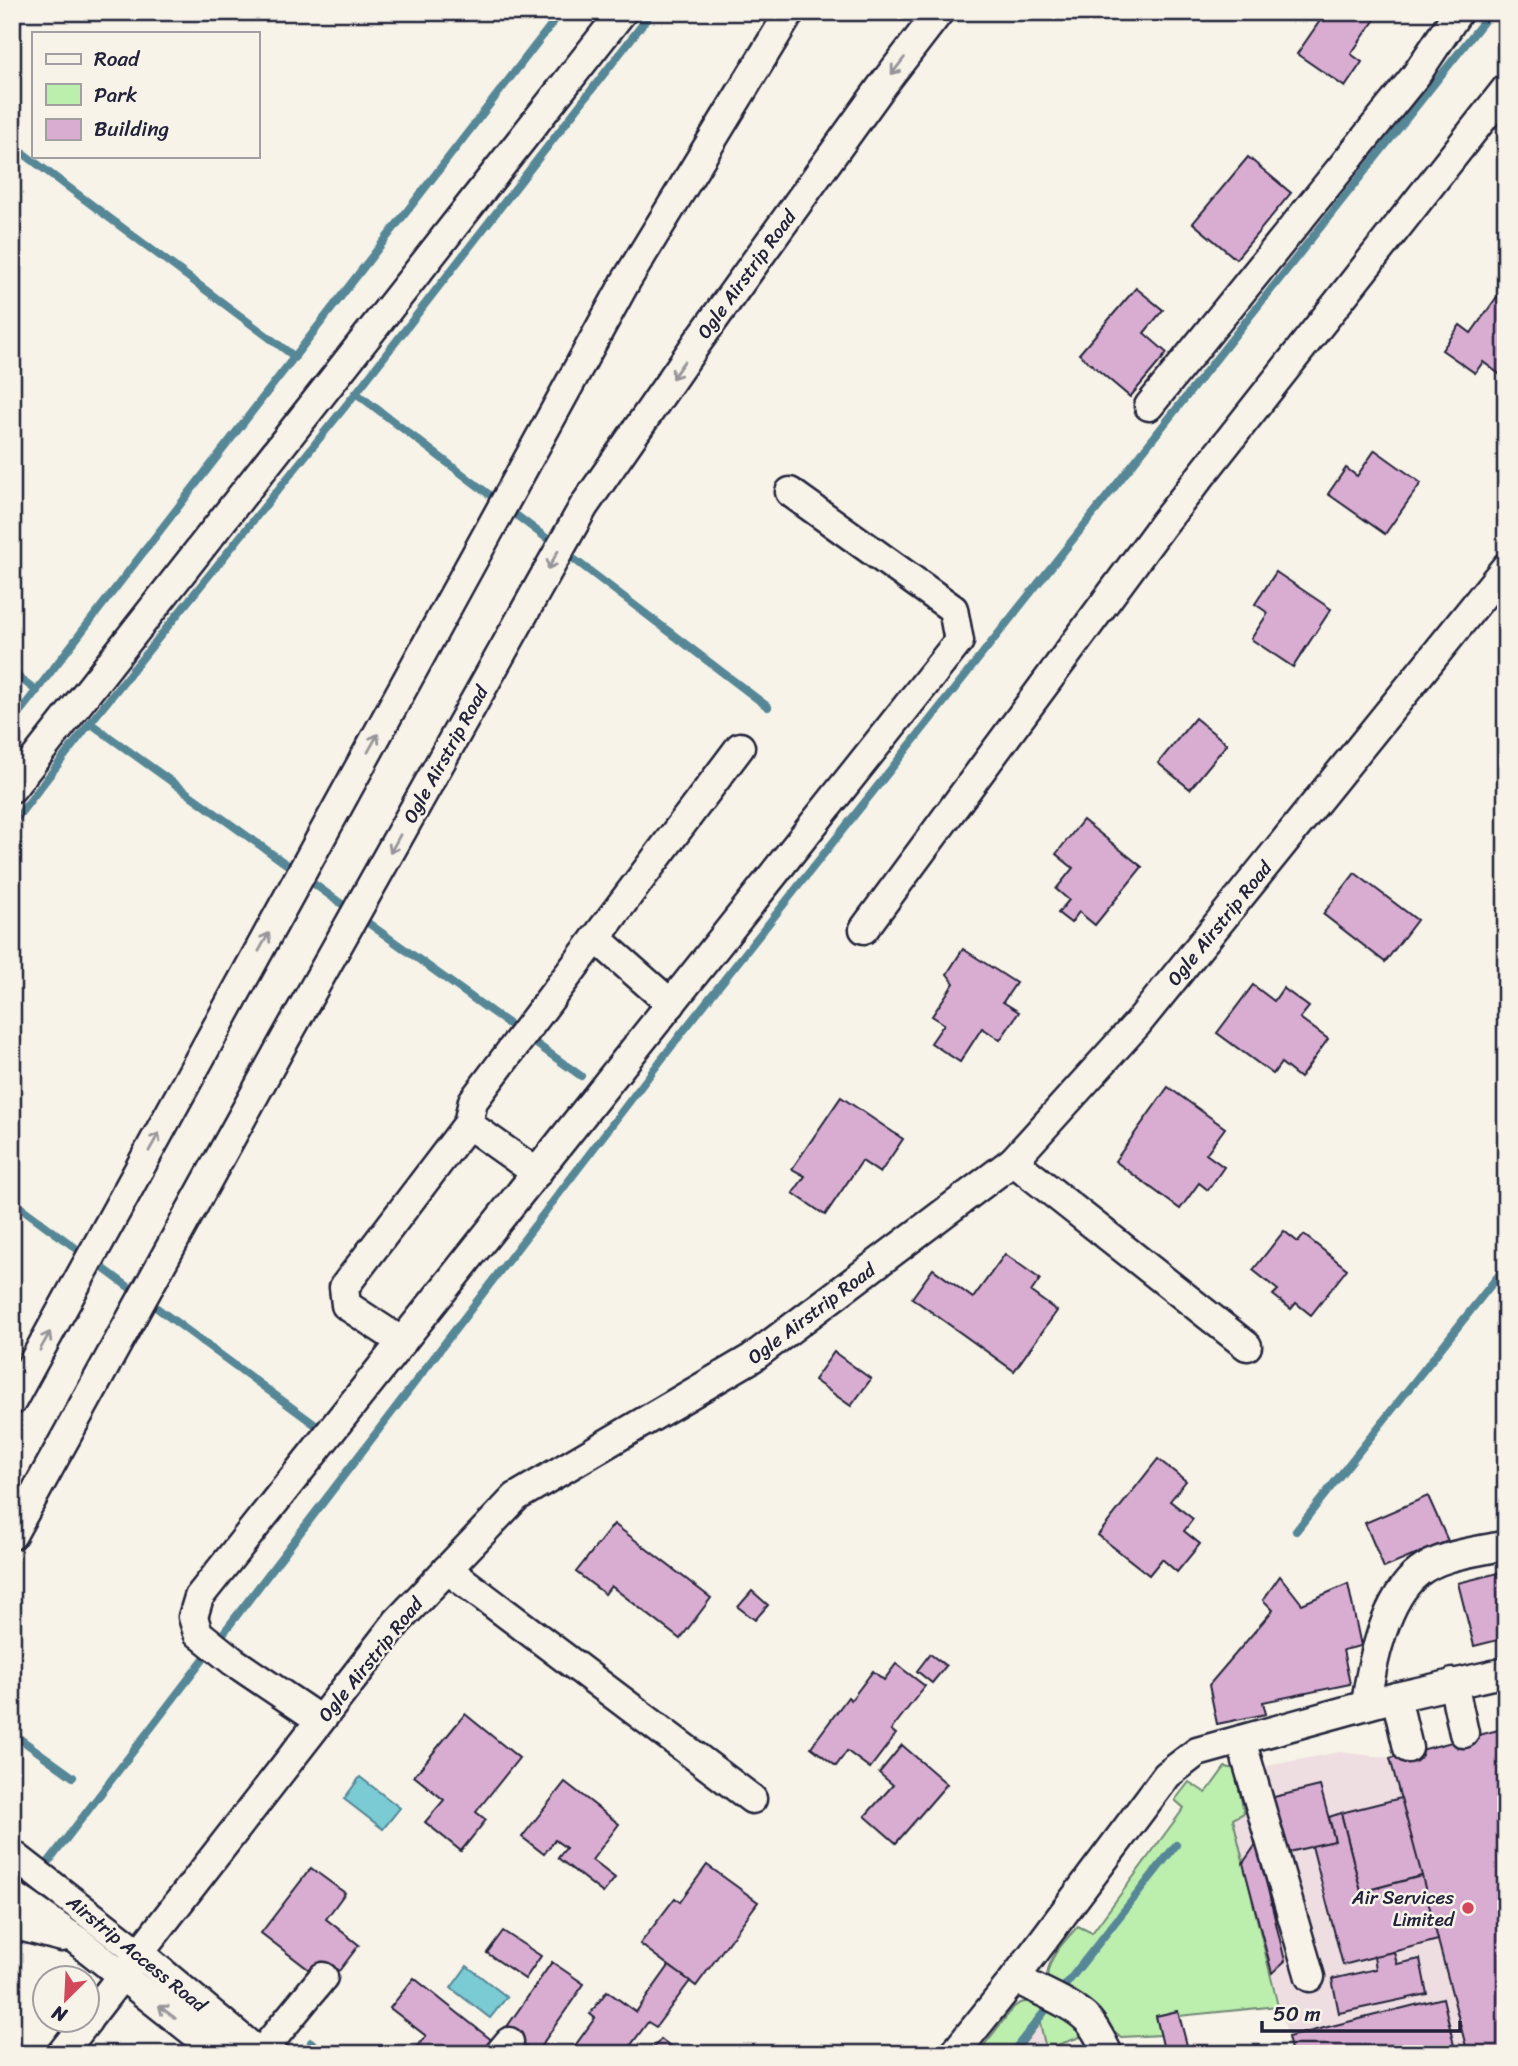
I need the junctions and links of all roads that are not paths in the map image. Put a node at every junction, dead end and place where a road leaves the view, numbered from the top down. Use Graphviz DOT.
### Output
graph roads {
  1 [pos="622,12"];
  2 [pos="790,12"];
  3 [pos="939,12"];
  4 [pos="1458,12"];
  5 [pos="1506,89"];
  6 [pos="1149,406"];
  7 [pos="790,492"];
  8 [pos="1506,567"];
  9 [pos="740,747"];
  10 [pos="12,788"];
  11 [pos="864,929"];
  12 [pos="596,938"];
  13 [pos="671,1004"];
  14 [pos="468,1124"];
  15 [pos="1013,1161"];
  16 [pos="537,1173"];
  17 [pos="402,1342"];
  18 [pos="1247,1346"];
  19 [pos="12,1401"];
  20 [pos="12,1535"];
  21 [pos="1506,1545"];
  22 [pos="447,1569"];
  23 [pos="1506,1672"];
  24 [pos="1453,1683"];
  25 [pos="1396,1697"];
  26 [pos="1366,1705"];
  27 [pos="320,1720"];
  28 [pos="1464,1733"];
  29 [pos="1241,1740"];
  30 [pos="1408,1748"];
  31 [pos="752,1799"];
  32 [pos="12,1854"];
  33 [pos="12,1895"];
  34 [pos="12,1924"];
  35 [pos="78,1941"];
  36 [pos="139,1953"];
  37 [pos="121,1976"];
  38 [pos="323,1977"];
  39 [pos="1310,1977"];
  40 [pos="1025,1983"];
  41 [pos="102,2001"];
  42 [pos="76,2035"];
  43 [pos="61,2054"];
  44 [pos="221,2054"];
  45 [pos="260,2054"];
  46 [pos="954,2054"];
  47 [pos="1108,2054"];
  1 -- 10 [label="street"];
  19 -- 2 [label="street, one-way"];
  3 -- 20 [label="street, Ogle Airstrip Road, one-way"];
  4 -- 6 [label="street"];
  5 -- 11 [label="street"];
  7 -- 13 [label="street"];
  8 -- 15 [label="street, Ogle Airstrip Road"];
  9 -- 12 [label="street"];
  12 -- 13 [label="street"];
  12 -- 14 [label="street"];
  13 -- 16 [label="street"];
  14 -- 16 [label="street"];
  14 -- 17 [label="street"];
  15 -- 18 [label="street"];
  15 -- 22 [label="street, Ogle Airstrip Road"];
  16 -- 17 [label="street"];
  17 -- 27 [label="street"];
  21 -- 26 [label="street"];
  22 -- 27 [label="street, Ogle Airstrip Road"];
  22 -- 31 [label="street"];
  23 -- 24 [label="street"];
  24 -- 25 [label="street"];
  24 -- 28 [label="street"];
  25 -- 26 [label="street"];
  25 -- 30 [label="street"];
  26 -- 29 [label="street"];
  27 -- 36 [label="street, Ogle Airstrip Road"];
  29 -- 39 [label="street"];
  29 -- 40 [label="street"];
  32 -- 36 [label="street, Airstrip Access Road"];
  33 -- 35 [label="street, Airstrip Access Road"];
  34 -- 35 [label="street"];
  35 -- 37 [label="street, Airstrip Access Road"];
  36 -- 37 [label="street, Ogle Airstrip Road"];
  36 -- 45 [label="street, Airstrip Access Road"];
  37 -- 41 [label="street, Ogle Airstrip Road"];
  44 -- 37 [label="street, Airstrip Access Road, one-way"];
  38 -- 45 [label="street"];
  40 -- 46 [label="street"];
  40 -- 47 [label="street"];
  42 -- 43 [label="street, Ogle Airstrip Road"];
}
